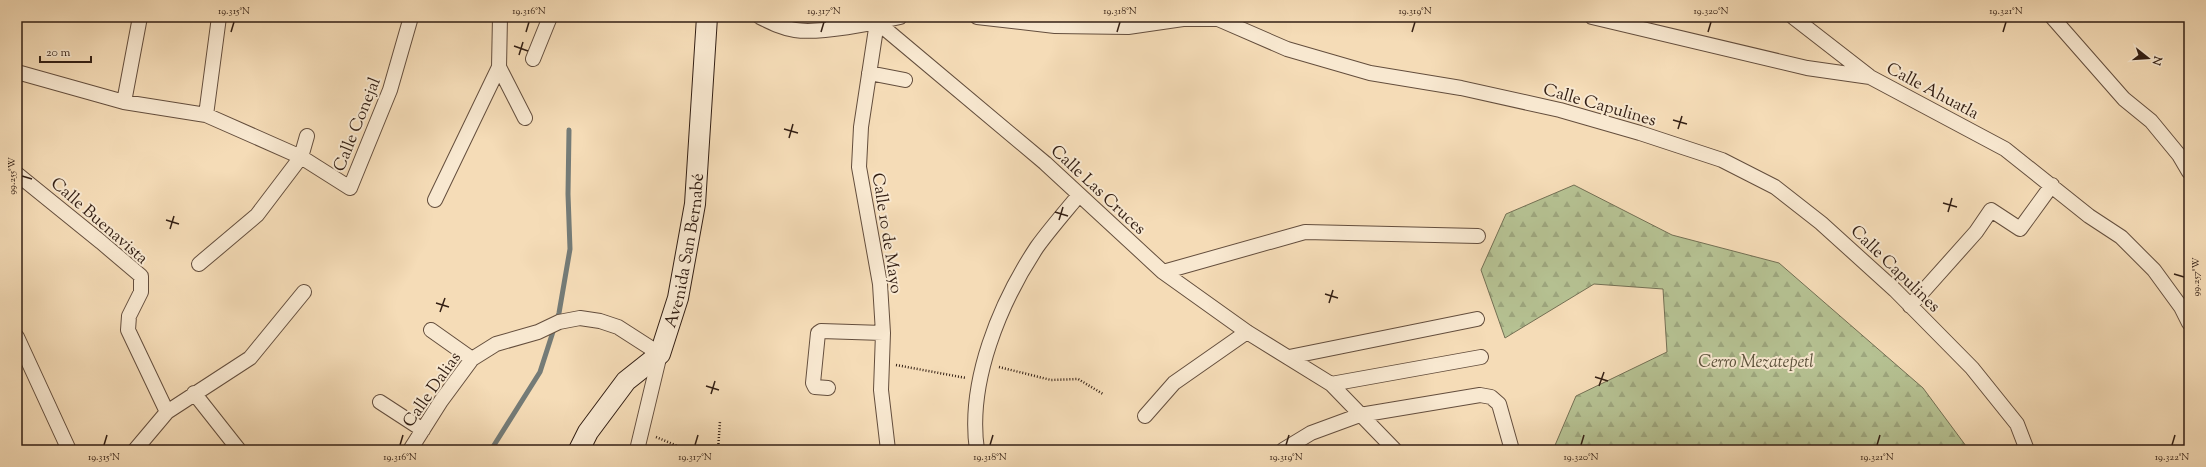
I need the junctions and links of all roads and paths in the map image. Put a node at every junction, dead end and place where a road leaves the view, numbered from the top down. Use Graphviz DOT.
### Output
graph roads {
  1 [pos="140,17"];
  2 [pos="220,17"];
  3 [pos="411,17"];
  4 [pos="500,17"];
  5 [pos="550,17"];
  6 [pos="707,17"];
  7 [pos="760,17"];
  8 [pos="900,17"];
  9 [pos="977,17"];
  10 [pos="1592,17"];
  11 [pos="1793,17"];
  12 [pos="2052,17"];
  13 [pos="1221,18"];
  14 [pos="877,22"];
  15 [pos="1129,22"];
  16 [pos="830,23"];
  17 [pos="533,59"];
  18 [pos="499,67"];
  19 [pos="17,72"];
  20 [pos="869,73"];
  21 [pos="1870,77"];
  22 [pos="905,80"];
  23 [pos="124,102"];
  24 [pos="206,115"];
  25 [pos="525,118"];
  26 [pos="307,136"];
  27 [pos="301,157"];
  28 [pos="2189,172"];
  29 [pos="17,174"];
  30 [pos="2052,185"];
  31 [pos="1079,195"];
  32 [pos="435,200"];
  33 [pos="1478,236"];
  34 [pos="199,264"];
  35 [pos="1162,272"];
  36 [pos="304,292"];
  37 [pos="1910,306"];
  38 [pos="1477,319"];
  39 [pos="2189,323"];
  40 [pos="431,330"];
  41 [pos="883,332"];
  42 [pos="1247,332"];
  43 [pos="17,337"];
  44 [pos="660,354"];
  45 [pos="1289,357"];
  46 [pos="1481,357"];
  47 [pos="472,359"];
  48 [pos="882,362"];
  49 [pos="984,364"];
  50 [pos="979,381"];
  51 [pos="1331,384"];
  52 [pos="828,388"];
  53 [pos="194,393"];
  54 [pos="1103,394"];
  55 [pos="380,402"];
  56 [pos="167,412"];
  57 [pos="1360,415"];
  58 [pos="1145,416"];
  59 [pos="720,421"];
  60 [pos="423,430"];
  61 [pos="642,432"];
  62 [pos="69,450"];
  63 [pos="135,450"];
  64 [pos="239,450"];
  65 [pos="410,450"];
  66 [pos="579,450"];
  67 [pos="637,450"];
  68 [pos="687,450"];
  69 [pos="718,450"];
  70 [pos="888,450"];
  71 [pos="976,450"];
  72 [pos="1283,450"];
  73 [pos="1395,450"];
  74 [pos="1512,450"];
  75 [pos="2028,450"];
  1 -- 23 [label="street"];
  2 -- 24 [label="street"];
  3 -- 27 [label="street, Calle Conejal"];
  4 -- 18 [label="street"];
  5 -- 17 [label="street"];
  6 -- 44 [label="main road, Avenida San Bernabé"];
  7 -- 16 [label="street"];
  8 -- 14 [label="street"];
  9 -- 15 [label="street"];
  10 -- 21 [label="street, Calle Ahuatla"];
  11 -- 21 [label="street"];
  12 -- 28 [label="street"];
  13 -- 15 [label="street"];
  13 -- 37 [label="street, Calle Capulines"];
  14 -- 16 [label="street"];
  14 -- 20 [label="street, Calle 10 de Mayo"];
  14 -- 31 [label="street, Calle Las Cruces"];
  18 -- 25 [label="street"];
  18 -- 32 [label="street"];
  19 -- 23 [label="street"];
  20 -- 22 [label="street"];
  20 -- 41 [label="street, Calle 10 de Mayo"];
  21 -- 30 [label="street, Calle Ahuatla"];
  23 -- 24 [label="street"];
  24 -- 27 [label="street"];
  26 -- 27 [label="street"];
  27 -- 34 [label="street"];
  29 -- 56 [label="street, Calle Buenavista"];
  30 -- 37 [label="street"];
  30 -- 39 [label="street, Calle Ahuatla"];
  31 -- 35 [label="street, Calle Las Cruces"];
  31 -- 49 [label="street"];
  33 -- 35 [label="street"];
  35 -- 42 [label="street, Calle Las Cruces"];
  36 -- 53 [label="street"];
  37 -- 75 [label="street, Calle Capulines"];
  38 -- 45 [label="street"];
  40 -- 47 [label="street"];
  41 -- 48 [label="street, Calle 10 de Mayo"];
  41 -- 52 [label="street"];
  42 -- 45 [label="street, Calle Las Cruces"];
  42 -- 58 [label="street"];
  43 -- 62 [label="street"];
  44 -- 47 [label="street, Calle Dalias"];
  44 -- 61 [label="street"];
  44 -- 66 [label="main road"];
  45 -- 51 [label="street, Calle Las Cruces"];
  46 -- 51 [label="street"];
  47 -- 60 [label="street, Calle Dalias"];
  48 -- 50 [label="path"];
  48 -- 70 [label="street, Calle 10 de Mayo"];
  49 -- 50 [label="street"];
  49 -- 54 [label="path"];
  50 -- 71 [label="street"];
  51 -- 57 [label="street, Calle Las Cruces"];
  53 -- 56 [label="street"];
  53 -- 64 [label="street"];
  55 -- 60 [label="street"];
  56 -- 63 [label="street"];
  57 -- 72 [label="street"];
  57 -- 73 [label="street, Calle Las Cruces"];
  57 -- 74 [label="street"];
  59 -- 69 [label="path"];
  60 -- 65 [label="street, Calle Dalias"];
  61 -- 67 [label="street"];
  61 -- 68 [label="path"];
}
